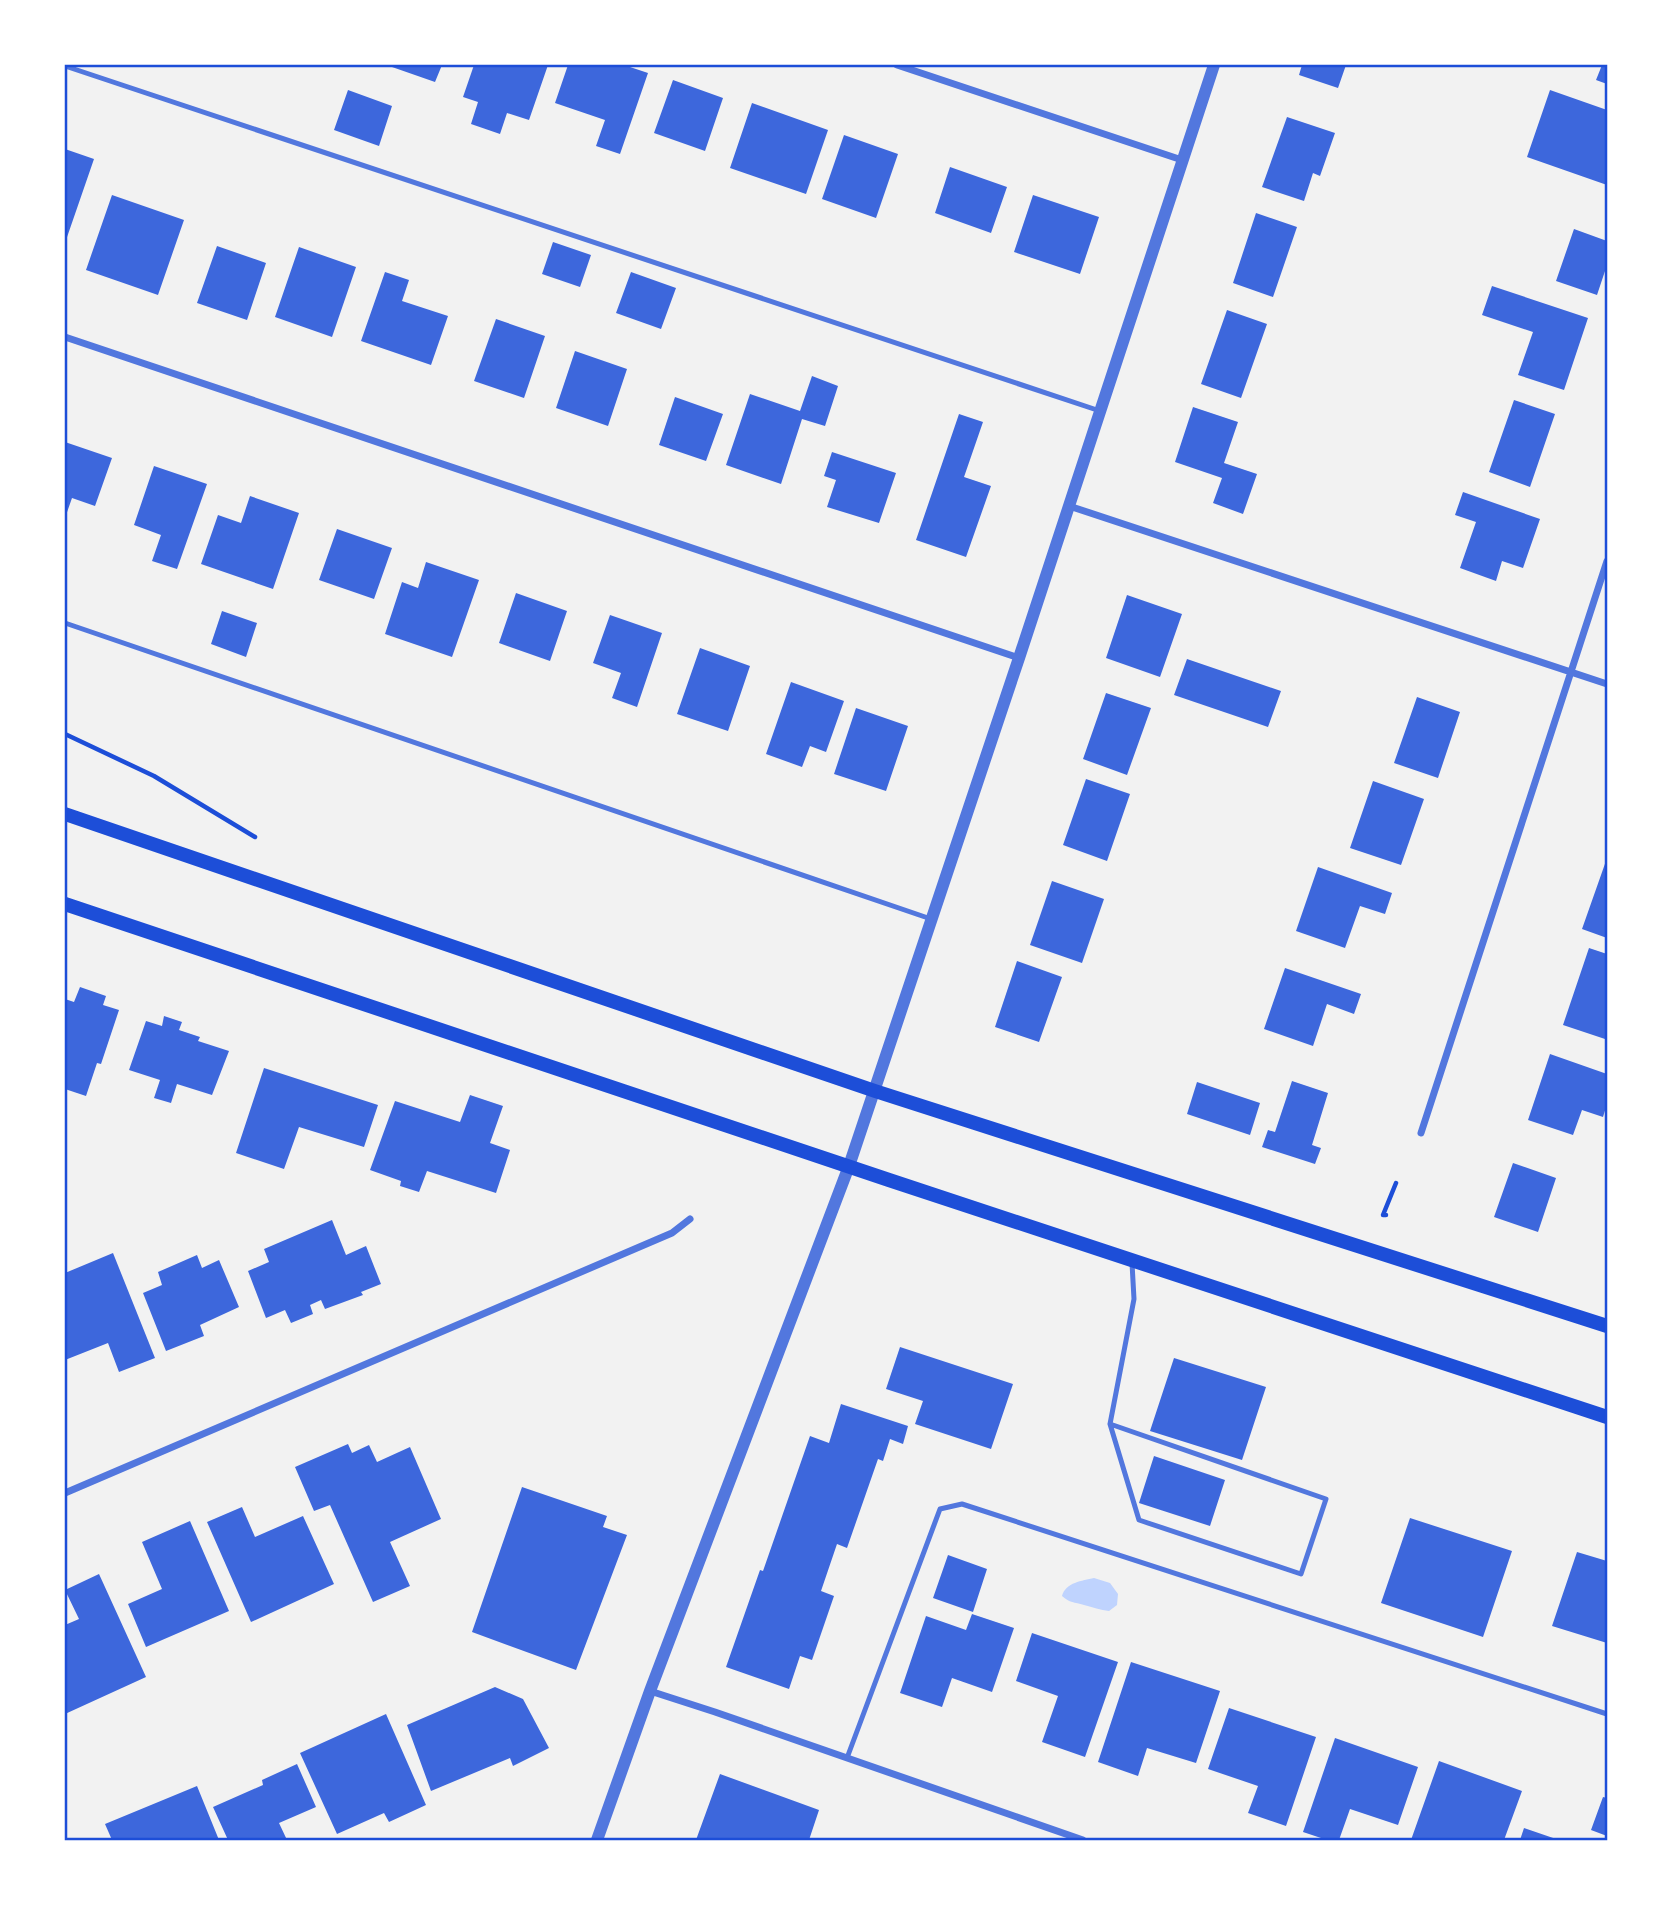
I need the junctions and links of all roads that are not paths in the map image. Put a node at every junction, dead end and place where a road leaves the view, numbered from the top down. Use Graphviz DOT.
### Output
graph roads {
  1 [pos="897,65"];
  2 [pos="1214,65"];
  3 [pos="65,66"];
  4 [pos="1182,160"];
  5 [pos="65,337"];
  6 [pos="1100,411"];
  7 [pos="1069,506"];
  8 [pos="1607,561"];
  9 [pos="65,623"];
  10 [pos="1019,658"];
  11 [pos="1571,672"];
  12 [pos="1607,684"];
  13 [pos="65,814"];
  14 [pos="65,904"];
  15 [pos="931,919"];
  16 [pos="875,1091"];
  17 [pos="1421,1133"];
  18 [pos="849,1166"];
  19 [pos="690,1219"];
  20 [pos="1132,1260"];
  21 [pos="1607,1326"];
  22 [pos="1607,1417"];
  23 [pos="1110,1424"];
  24 [pos="65,1493"];
  25 [pos="650,1691"];
  26 [pos="1607,1714"];
  27 [pos="847,1758"];
  28 [pos="597,1840"];
  29 [pos="1083,1840"];
  1 -- 4 [label="street"];
  2 -- 4 [label="street"];
  3 -- 6 [label="lane"];
  4 -- 6 [label="street"];
  5 -- 10 [label="street"];
  6 -- 7 [label="street"];
  7 -- 10 [label="street"];
  7 -- 11 [label="street"];
  8 -- 11 [label="street"];
  9 -- 15 [label="lane"];
  10 -- 15 [label="street"];
  11 -- 12 [label="street"];
  11 -- 17 [label="street"];
  13 -- 16 [label="main road"];
  14 -- 18 [label="main road"];
  15 -- 16 [label="street"];
  16 -- 18 [label="street"];
  16 -- 21 [label="main road"];
  18 -- 20 [label="main road"];
  18 -- 25 [label="street"];
  19 -- 24 [label="street"];
  20 -- 22 [label="main road"];
  20 -- 23 [label="lane"];
  23 -- 23 [label="lane"];
  25 -- 27 [label="street"];
  25 -- 28 [label="street"];
  26 -- 27 [label="lane"];
  27 -- 29 [label="street"];
}
